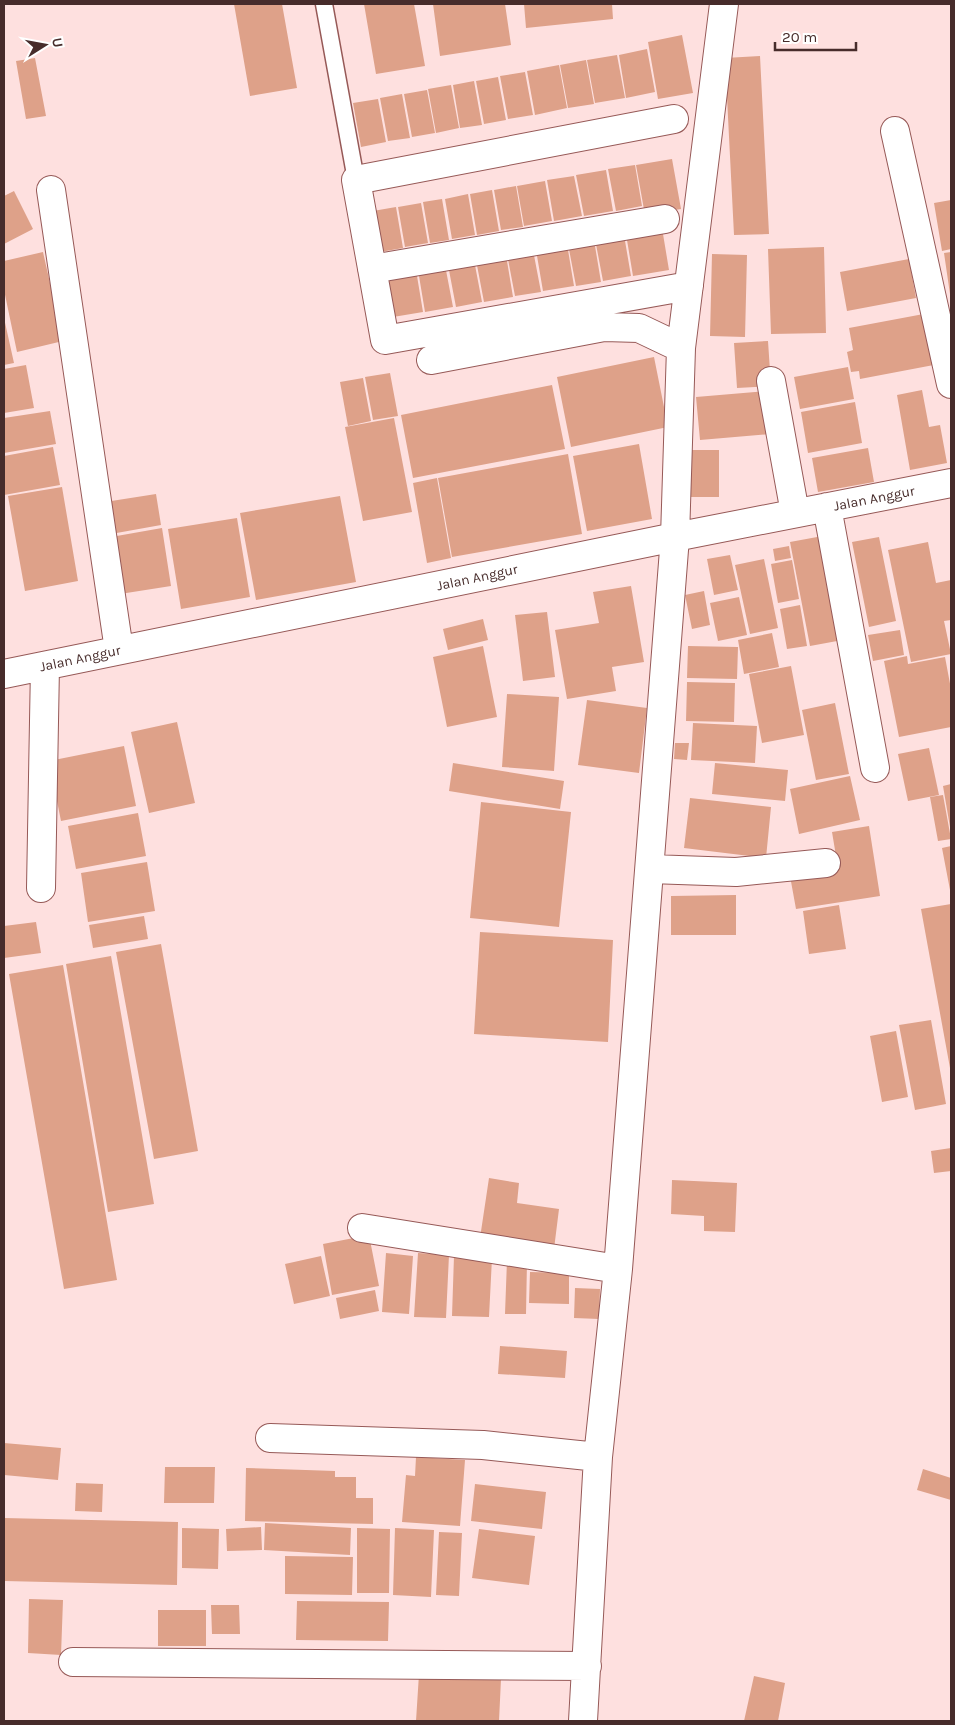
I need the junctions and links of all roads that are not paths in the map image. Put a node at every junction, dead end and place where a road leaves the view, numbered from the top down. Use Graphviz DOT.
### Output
graph roads {
  1 [pos="324,4"];
  2 [pos="704,4"];
  3 [pos="722,16"];
  4 [pos="674,119"];
  5 [pos="895,131"];
  6 [pos="356,180"];
  7 [pos="51,190"];
  8 [pos="665,219"];
  9 [pos="372,269"];
  10 [pos="689,286"];
  11 [pos="682,348"];
  12 [pos="430,360"];
  13 [pos="771,381"];
  14 [pos="951,384"];
  15 [pos="951,483"];
  16 [pos="827,507"];
  17 [pos="795,514"];
  18 [pos="675,537"];
  19 [pos="119,650"];
  20 [pos="45,666"];
  21 [pos="4,674"];
  22 [pos="876,768"];
  23 [pos="826,863"];
  24 [pos="650,869"];
  25 [pos="41,888"];
  26 [pos="362,1228"];
  27 [pos="618,1269"];
  28 [pos="270,1438"];
  29 [pos="598,1457"];
  30 [pos="73,1662"];
  31 [pos="587,1666"];
  32 [pos="583,1721"];
  1 -- 6 [label="lane"];
  2 -- 3 [label="street"];
  3 -- 10 [label="street"];
  4 -- 6 [label="street"];
  5 -- 14 [label="street"];
  6 -- 9 [label="street"];
  7 -- 19 [label="street"];
  8 -- 9 [label="street"];
  9 -- 10 [label="street"];
  10 -- 11 [label="street"];
  11 -- 12 [label="street"];
  11 -- 18 [label="street"];
  13 -- 17 [label="street"];
  15 -- 16 [label="street, Jalan Anggur"];
  16 -- 17 [label="street, Jalan Anggur"];
  16 -- 22 [label="street"];
  17 -- 18 [label="street, Jalan Anggur"];
  18 -- 19 [label="street, Jalan Anggur"];
  18 -- 24 [label="street"];
  19 -- 20 [label="street, Jalan Anggur"];
  20 -- 21 [label="street, Jalan Anggur"];
  20 -- 25 [label="street"];
  23 -- 24 [label="street"];
  24 -- 27 [label="street"];
  26 -- 27 [label="street"];
  27 -- 29 [label="street"];
  28 -- 29 [label="street"];
  29 -- 31 [label="street"];
  30 -- 31 [label="street"];
  31 -- 32 [label="street"];
}
